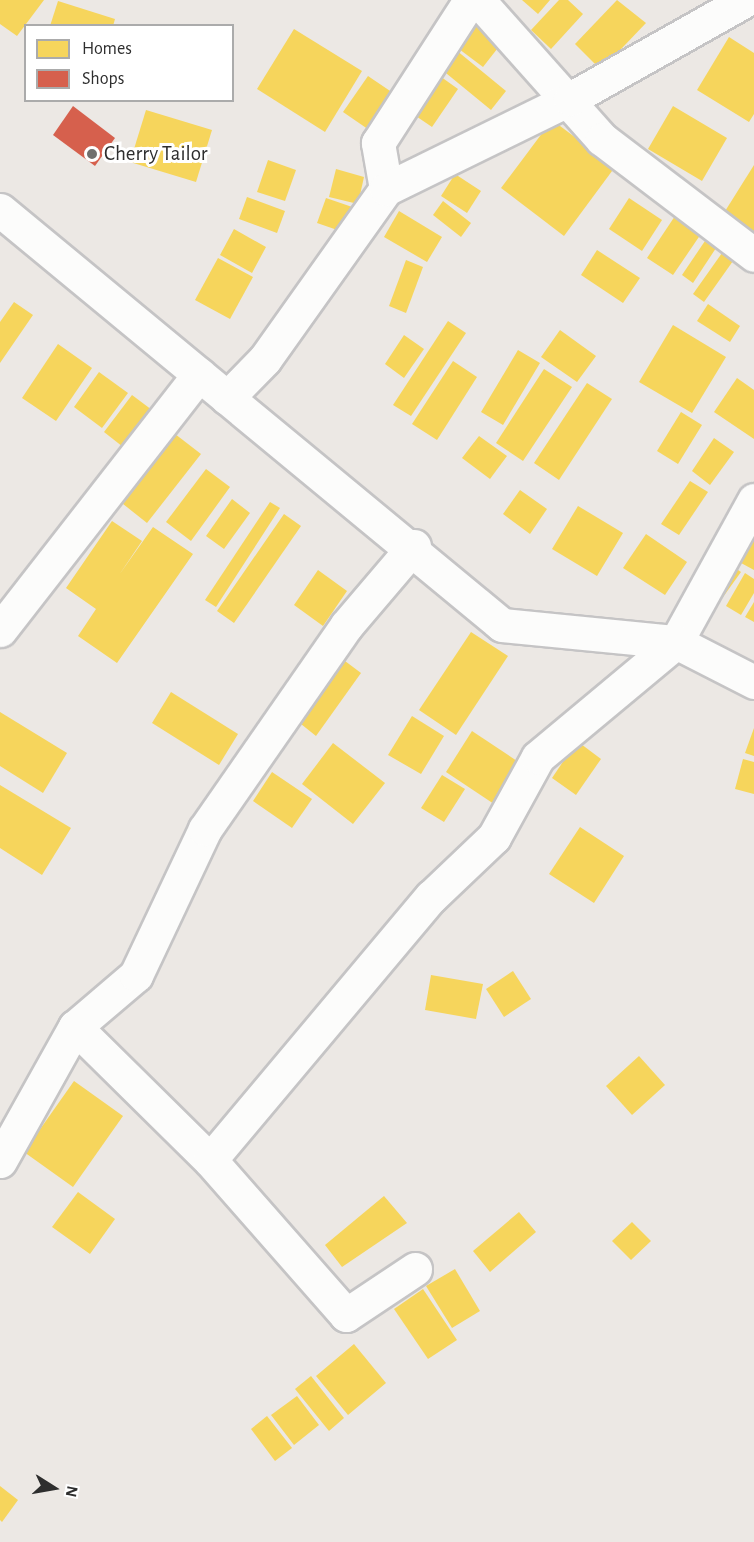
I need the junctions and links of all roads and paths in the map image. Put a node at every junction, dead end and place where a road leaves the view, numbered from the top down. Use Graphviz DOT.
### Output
graph roads {
  1 [pos="470,0"];
  2 [pos="478,0"];
  3 [pos="746,0"];
  4 [pos="570,99"];
  5 [pos="386,189"];
  6 [pos="0,210"];
  7 [pos="754,255"];
  8 [pos="198,374"];
  9 [pos="227,398"];
  10 [pos="754,500"];
  11 [pos="414,546"];
  12 [pos="0,630"];
  13 [pos="676,642"];
  14 [pos="754,682"];
  15 [pos="75,1027"];
  16 [pos="210,1160"];
  17 [pos="0,1161"];
  18 [pos="415,1269"];
  1 -- 5 [label="street"];
  2 -- 4 [label="street"];
  3 -- 4 [label="street"];
  4 -- 5 [label="street"];
  4 -- 7 [label="street"];
  5 -- 9 [label="street"];
  6 -- 8 [label="street"];
  8 -- 9 [label="street"];
  8 -- 12 [label="street"];
  9 -- 11 [label="street"];
  10 -- 13 [label="street"];
  11 -- 13 [label="street"];
  11 -- 15 [label="street"];
  13 -- 14 [label="street"];
  13 -- 16 [label="street"];
  15 -- 16 [label="street"];
  15 -- 17 [label="street"];
  16 -- 18 [label="street"];
}
